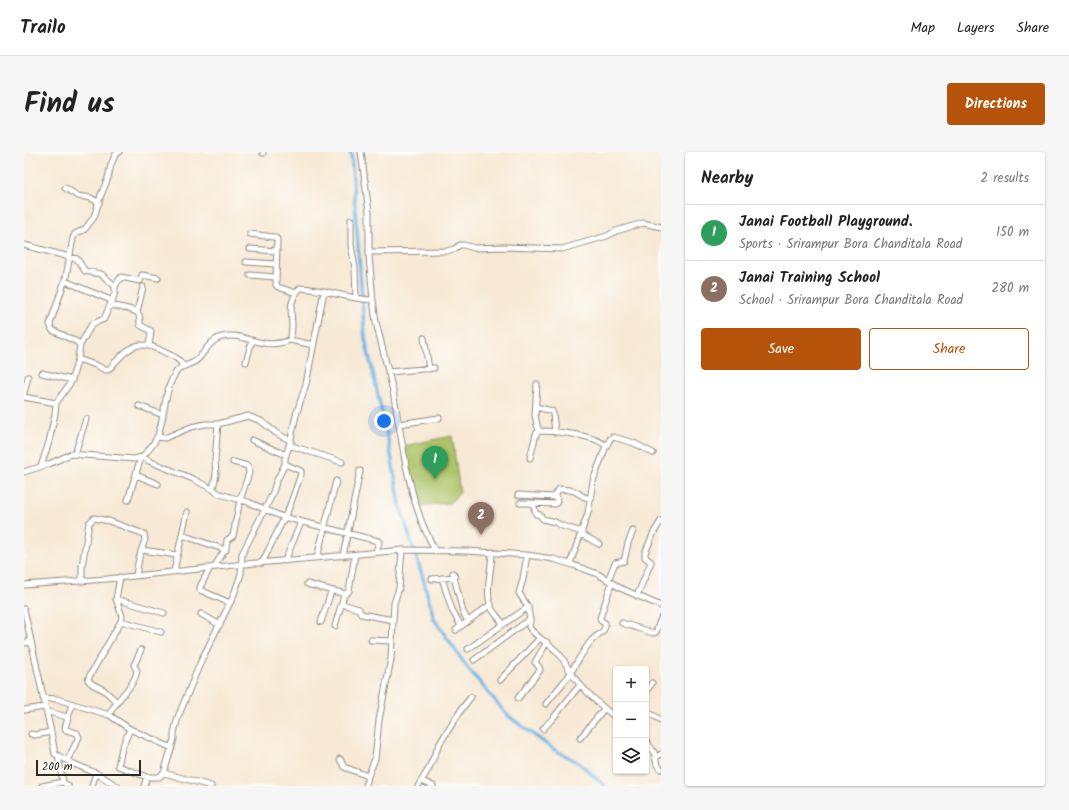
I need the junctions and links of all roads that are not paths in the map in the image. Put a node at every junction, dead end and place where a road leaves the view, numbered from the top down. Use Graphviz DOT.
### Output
graph roads {
  1 [pos="119,152"];
  2 [pos="361,152"];
  3 [pos="65,188"];
  4 [pos="99,203"];
  5 [pos="351,220"];
  6 [pos="661,226"];
  7 [pos="250,234"];
  8 [pos="24,245"];
  9 [pos="250,249"];
  10 [pos="277,251"];
  11 [pos="369,252"];
  12 [pos="70,256"];
  13 [pos="246,262"];
  14 [pos="276,264"];
  15 [pos="250,275"];
  16 [pos="275,277"];
  17 [pos="158,278"];
  18 [pos="65,281"];
  19 [pos="115,286"];
  20 [pos="143,288"];
  21 [pos="324,291"];
  22 [pos="296,293"];
  23 [pos="358,298"];
  24 [pos="370,300"];
  25 [pos="112,303"];
  26 [pos="137,312"];
  27 [pos="424,338"];
  28 [pos="290,340"];
  29 [pos="252,341"];
  30 [pos="80,345"];
  31 [pos="313,345"];
  32 [pos="149,346"];
  33 [pos="78,359"];
  34 [pos="246,362"];
  35 [pos="183,366"];
  36 [pos="388,372"];
  37 [pos="42,373"];
  38 [pos="28,377"];
  39 [pos="72,380"];
  40 [pos="537,384"];
  41 [pos="24,390"];
  42 [pos="24,397"];
  43 [pos="56,404"];
  44 [pos="139,406"];
  45 [pos="536,407"];
  46 [pos="163,415"];
  47 [pos="438,418"];
  48 [pos="86,419"];
  49 [pos="218,424"];
  50 [pos="399,424"];
  51 [pos="539,431"];
  52 [pos="555,432"];
  53 [pos="157,437"];
  54 [pos="252,440"];
  55 [pos="290,443"];
  56 [pos="606,447"];
  57 [pos="653,453"];
  58 [pos="76,454"];
  59 [pos="286,455"];
  60 [pos="141,457"];
  61 [pos="530,458"];
  62 [pos="233,462"];
  63 [pos="342,462"];
  64 [pos="285,464"];
  65 [pos="41,466"];
  66 [pos="360,471"];
  67 [pos="24,472"];
  68 [pos="136,475"];
  69 [pos="336,481"];
  70 [pos="158,484"];
  71 [pos="214,490"];
  72 [pos="518,495"];
  73 [pos="556,495"];
  74 [pos="591,498"];
  75 [pos="128,500"];
  76 [pos="240,500"];
  77 [pos="520,503"];
  78 [pos="531,503"];
  79 [pos="264,509"];
  80 [pos="188,512"];
  81 [pos="283,517"];
  82 [pos="661,521"];
  83 [pos="301,522"];
  84 [pos="325,527"];
  85 [pos="633,531"];
  86 [pos="346,533"];
  87 [pos="582,533"];
  88 [pos="182,535"];
  89 [pos="599,544"];
  90 [pos="142,550"];
  91 [pos="226,550"];
  92 [pos="404,550"];
  93 [pos="435,551"];
  94 [pos="376,552"];
  95 [pos="492,552"];
  96 [pos="177,555"];
  97 [pos="355,555"];
  98 [pos="527,555"];
  99 [pos="343,556"];
  100 [pos="317,558"];
  101 [pos="285,561"];
  102 [pos="262,563"];
  103 [pos="241,564"];
  104 [pos="570,564"];
  105 [pos="212,567"];
  106 [pos="174,571"];
  107 [pos="136,575"];
  108 [pos="120,577"];
  109 [pos="442,578"];
  110 [pos="432,579"];
  111 [pos="82,581"];
  112 [pos="610,581"];
  113 [pos="307,584"];
  114 [pos="24,585"];
  115 [pos="333,591"];
  116 [pos="345,594"];
  117 [pos="637,596"];
  118 [pos="116,599"];
  119 [pos="230,603"];
  120 [pos="342,604"];
  121 [pos="491,604"];
  122 [pos="661,606"];
  123 [pos="528,607"];
  124 [pos="24,609"];
  125 [pos="164,613"];
  126 [pos="201,614"];
  127 [pos="661,618"];
  128 [pos="530,619"];
  129 [pos="393,620"];
  130 [pos="121,621"];
  131 [pos="468,621"];
  132 [pos="321,622"];
  133 [pos="622,623"];
  134 [pos="503,624"];
  135 [pos="220,625"];
  136 [pos="335,626"];
  137 [pos="461,626"];
  138 [pos="456,630"];
  139 [pos="161,632"];
  140 [pos="540,638"];
  141 [pos="371,640"];
  142 [pos="392,641"];
  143 [pos="31,642"];
  144 [pos="547,642"];
  145 [pos="24,643"];
  146 [pos="468,649"];
  147 [pos="141,650"];
  148 [pos="474,660"];
  149 [pos="571,672"];
  150 [pos="500,680"];
  151 [pos="652,683"];
  152 [pos="580,684"];
  153 [pos="649,688"];
  154 [pos="471,697"];
  155 [pos="43,698"];
  156 [pos="518,698"];
  157 [pos="117,702"];
  158 [pos="72,704"];
  159 [pos="546,704"];
  160 [pos="46,709"];
  161 [pos="604,709"];
  162 [pos="24,710"];
  163 [pos="649,713"];
  164 [pos="109,715"];
  165 [pos="613,716"];
  166 [pos="67,717"];
  167 [pos="661,720"];
  168 [pos="130,729"];
  169 [pos="543,730"];
  170 [pos="51,732"];
  171 [pos="31,734"];
  172 [pos="580,738"];
  173 [pos="649,745"];
  174 [pos="172,748"];
  175 [pos="661,754"];
  176 [pos="58,756"];
  177 [pos="655,758"];
  178 [pos="340,759"];
  179 [pos="67,761"];
  180 [pos="661,769"];
  181 [pos="96,773"];
  182 [pos="164,773"];
  183 [pos="368,776"];
  184 [pos="147,777"];
  185 [pos="63,782"];
  186 [pos="420,784"];
  187 [pos="42,786"];
  188 [pos="68,786"];
  189 [pos="92,786"];
  190 [pos="117,786"];
  191 [pos="144,786"];
  192 [pos="211,786"];
  193 [pos="366,786"];
  194 [pos="433,786"];
  1 -- 4 [label="street"];
  2 -- 11 [label="street"];
  3 -- 4 [label="street"];
  4 -- 12 [label="street"];
  5 -- 23 [label="street"];
  6 -- 11 [label="street"];
  7 -- 10 [label="street"];
  8 -- 12 [label="street"];
  9 -- 10 [label="street"];
  10 -- 14 [label="street"];
  11 -- 24 [label="street"];
  12 -- 18 [label="street"];
  12 -- 19 [label="street"];
  13 -- 14 [label="street"];
  14 -- 16 [label="street"];
  15 -- 16 [label="street"];
  16 -- 22 [label="street"];
  17 -- 19 [label="street"];
  18 -- 25 [label="street"];
  18 -- 30 [label="street"];
  19 -- 25 [label="street"];
  20 -- 26 [label="street"];
  21 -- 22 [label="street"];
  21 -- 23 [label="street"];
  21 -- 31 [label="street"];
  22 -- 28 [label="street"];
  23 -- 24 [label="street"];
  24 -- 36 [label="street"];
  25 -- 26 [label="street"];
  25 -- 30 [label="street"];
  26 -- 32 [label="street"];
  27 -- 36 [label="street"];
  28 -- 29 [label="street"];
  28 -- 31 [label="street"];
  29 -- 34 [label="street"];
  29 -- 35 [label="street"];
  30 -- 33 [label="street"];
  31 -- 55 [label="street"];
  32 -- 33 [label="street"];
  32 -- 35 [label="street"];
  33 -- 39 [label="street"];
  35 -- 46 [label="street"];
  36 -- 50 [label="street"];
  37 -- 39 [label="street"];
  38 -- 41 [label="street"];
  39 -- 43 [label="street"];
  40 -- 45 [label="street"];
  42 -- 43 [label="street"];
  43 -- 65 [label="street"];
  44 -- 46 [label="street"];
  45 -- 51 [label="street"];
  45 -- 52 [label="street"];
  46 -- 53 [label="street"];
  47 -- 50 [label="street"];
  48 -- 58 [label="street"];
  49 -- 53 [label="street"];
  49 -- 55 [label="street"];
  49 -- 71 [label="street"];
  50 -- 93 [label="street"];
  51 -- 52 [label="street"];
  51 -- 61 [label="street"];
  52 -- 56 [label="street"];
  53 -- 60 [label="street"];
  54 -- 59 [label="street"];
  55 -- 59 [label="street"];
  55 -- 63 [label="street"];
  56 -- 57 [label="street"];
  56 -- 74 [label="street"];
  58 -- 60 [label="street"];
  58 -- 65 [label="street"];
  59 -- 64 [label="street"];
  60 -- 68 [label="street"];
  60 -- 71 [label="street"];
  62 -- 76 [label="street"];
  64 -- 79 [label="street"];
  64 -- 81 [label="street"];
  65 -- 67 [label="street"];
  66 -- 86 [label="street"];
  68 -- 70 [label="street"];
  68 -- 75 [label="street"];
  69 -- 84 [label="street"];
  71 -- 76 [label="street"];
  72 -- 73 [label="street"];
  73 -- 74 [label="street"];
  73 -- 78 [label="street"];
  74 -- 87 [label="street"];
  76 -- 79 [label="street"];
  76 -- 91 [label="street"];
  77 -- 78 [label="street"];
  78 -- 87 [label="street"];
  79 -- 81 [label="street"];
  79 -- 103 [label="street"];
  80 -- 88 [label="street"];
  81 -- 83 [label="street"];
  81 -- 102 [label="street"];
  82 -- 117 [label="street"];
  83 -- 84 [label="street"];
  83 -- 101 [label="street"];
  84 -- 86 [label="street"];
  84 -- 100 [label="street"];
  85 -- 112 [label="street"];
  86 -- 94 [label="street"];
  86 -- 99 [label="street"];
  87 -- 89 [label="street"];
  87 -- 104 [label="street"];
  88 -- 91 [label="street"];
  88 -- 96 [label="street"];
  90 -- 96 [label="street"];
  90 -- 107 [label="street"];
  90 -- 111 [label="street"];
  91 -- 105 [label="street"];
  92 -- 93 [label="street"];
  92 -- 94 [label="street"];
  92 -- 129 [label="street"];
  93 -- 95 [label="street"];
  94 -- 97 [label="street"];
  95 -- 98 [label="street"];
  95 -- 121 [label="street"];
  96 -- 106 [label="street"];
  97 -- 99 [label="street"];
  97 -- 116 [label="street"];
  98 -- 104 [label="street"];
  98 -- 123 [label="street"];
  99 -- 100 [label="street"];
  100 -- 101 [label="street"];
  101 -- 102 [label="street"];
  102 -- 103 [label="street"];
  103 -- 105 [label="street"];
  103 -- 119 [label="street"];
  104 -- 112 [label="street"];
  105 -- 106 [label="street"];
  105 -- 119 [label="street"];
  106 -- 107 [label="street"];
  107 -- 108 [label="street"];
  108 -- 111 [label="street"];
  108 -- 118 [label="street"];
  109 -- 110 [label="street"];
  109 -- 131 [label="street"];
  109 -- 137 [label="street"];
  111 -- 114 [label="street"];
  112 -- 117 [label="street"];
  112 -- 149 [label="street"];
  113 -- 115 [label="street"];
  115 -- 116 [label="street"];
  115 -- 132 [label="street"];
  116 -- 120 [label="street"];
  117 -- 122 [label="street"];
  118 -- 125 [label="street"];
  118 -- 130 [label="street"];
  119 -- 135 [label="street"];
  120 -- 129 [label="street"];
  120 -- 136 [label="street"];
  121 -- 131 [label="street"];
  121 -- 134 [label="street"];
  123 -- 128 [label="street"];
  123 -- 134 [label="street"];
  124 -- 143 [label="street"];
  126 -- 135 [label="street"];
  127 -- 133 [label="street"];
  128 -- 140 [label="street"];
  128 -- 148 [label="street"];
  129 -- 142 [label="street"];
  130 -- 139 [label="street"];
  130 -- 157 [label="street"];
  131 -- 137 [label="street"];
  134 -- 146 [label="street"];
  135 -- 174 [label="street"];
  137 -- 138 [label="street"];
  140 -- 144 [label="street"];
  140 -- 150 [label="street"];
  141 -- 142 [label="street"];
  142 -- 183 [label="street"];
  143 -- 145 [label="street"];
  143 -- 155 [label="street"];
  144 -- 149 [label="street"];
  144 -- 156 [label="street"];
  147 -- 157 [label="street"];
  149 -- 152 [label="street"];
  149 -- 159 [label="street"];
  151 -- 153 [label="street"];
  152 -- 161 [label="street"];
  152 -- 169 [label="street"];
  154 -- 186 [label="street"];
  155 -- 158 [label="street"];
  155 -- 160 [label="street"];
  157 -- 164 [label="street"];
  158 -- 164 [label="street"];
  158 -- 166 [label="street"];
  160 -- 162 [label="street"];
  160 -- 166 [label="street"];
  160 -- 170 [label="street"];
  161 -- 165 [label="street"];
  161 -- 172 [label="street"];
  163 -- 167 [label="street"];
  164 -- 168 [label="street"];
  166 -- 179 [label="street"];
  168 -- 174 [label="street"];
  168 -- 184 [label="street"];
  170 -- 171 [label="street"];
  170 -- 176 [label="street"];
  173 -- 177 [label="street"];
  174 -- 182 [label="street"];
  175 -- 177 [label="street"];
  176 -- 179 [label="street"];
  176 -- 185 [label="street"];
  177 -- 180 [label="street"];
  178 -- 183 [label="street"];
  179 -- 181 [label="street"];
  181 -- 189 [label="street"];
  181 -- 190 [label="street"];
  182 -- 184 [label="street"];
  182 -- 192 [label="street"];
  183 -- 193 [label="street"];
  184 -- 191 [label="street"];
  185 -- 187 [label="street"];
  185 -- 188 [label="street"];
  186 -- 194 [label="street"];
}
